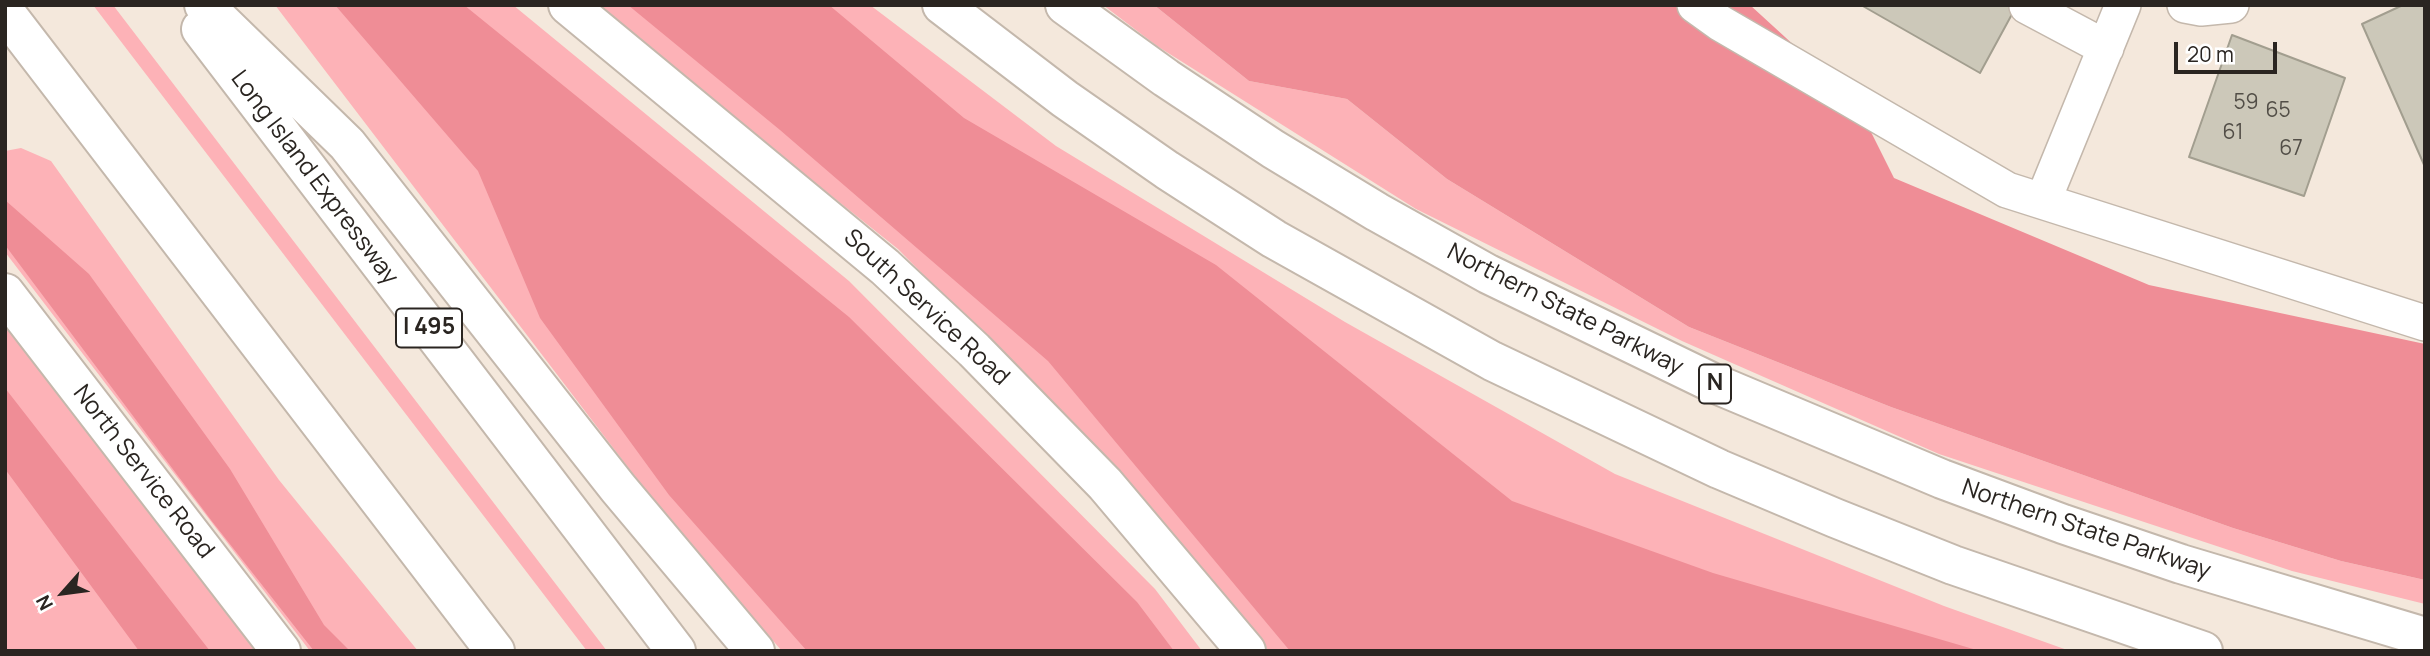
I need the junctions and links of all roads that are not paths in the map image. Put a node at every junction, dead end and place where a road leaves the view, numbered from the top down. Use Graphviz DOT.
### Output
graph roads {
  1 [pos="183,5"];
  2 [pos="204,5"];
  3 [pos="568,5"];
  4 [pos="942,5"];
  5 [pos="1065,5"];
  6 [pos="1695,5"];
  7 [pos="2123,5"];
  8 [pos="2185,5"];
  9 [pos="2231,5"];
  10 [pos="2027,6"];
  11 [pos="5,12"];
  12 [pos="2106,48"];
  13 [pos="2043,201"];
  14 [pos="5,293"];
  15 [pos="2425,323"];
  16 [pos="2425,636"];
  17 [pos="281,651"];
  18 [pos="495,651"];
  19 [pos="676,651"];
  20 [pos="755,651"];
  21 [pos="1246,651"];
  22 [pos="2203,651"];
  1 -- 19 [label="main road, Long Island Expressway / I 495"];
  2 -- 20 [label="main road"];
  3 -- 21 [label="main road, South Service Road"];
  4 -- 22 [label="main road"];
  5 -- 16 [label="main road, Northern State Parkway / N"];
  6 -- 13 [label="street"];
  7 -- 12 [label="street"];
  8 -- 9 [label="street"];
  10 -- 12 [label="street"];
  11 -- 18 [label="main road"];
  12 -- 13 [label="street"];
  13 -- 15 [label="street"];
  14 -- 17 [label="main road, North Service Road"];
}
